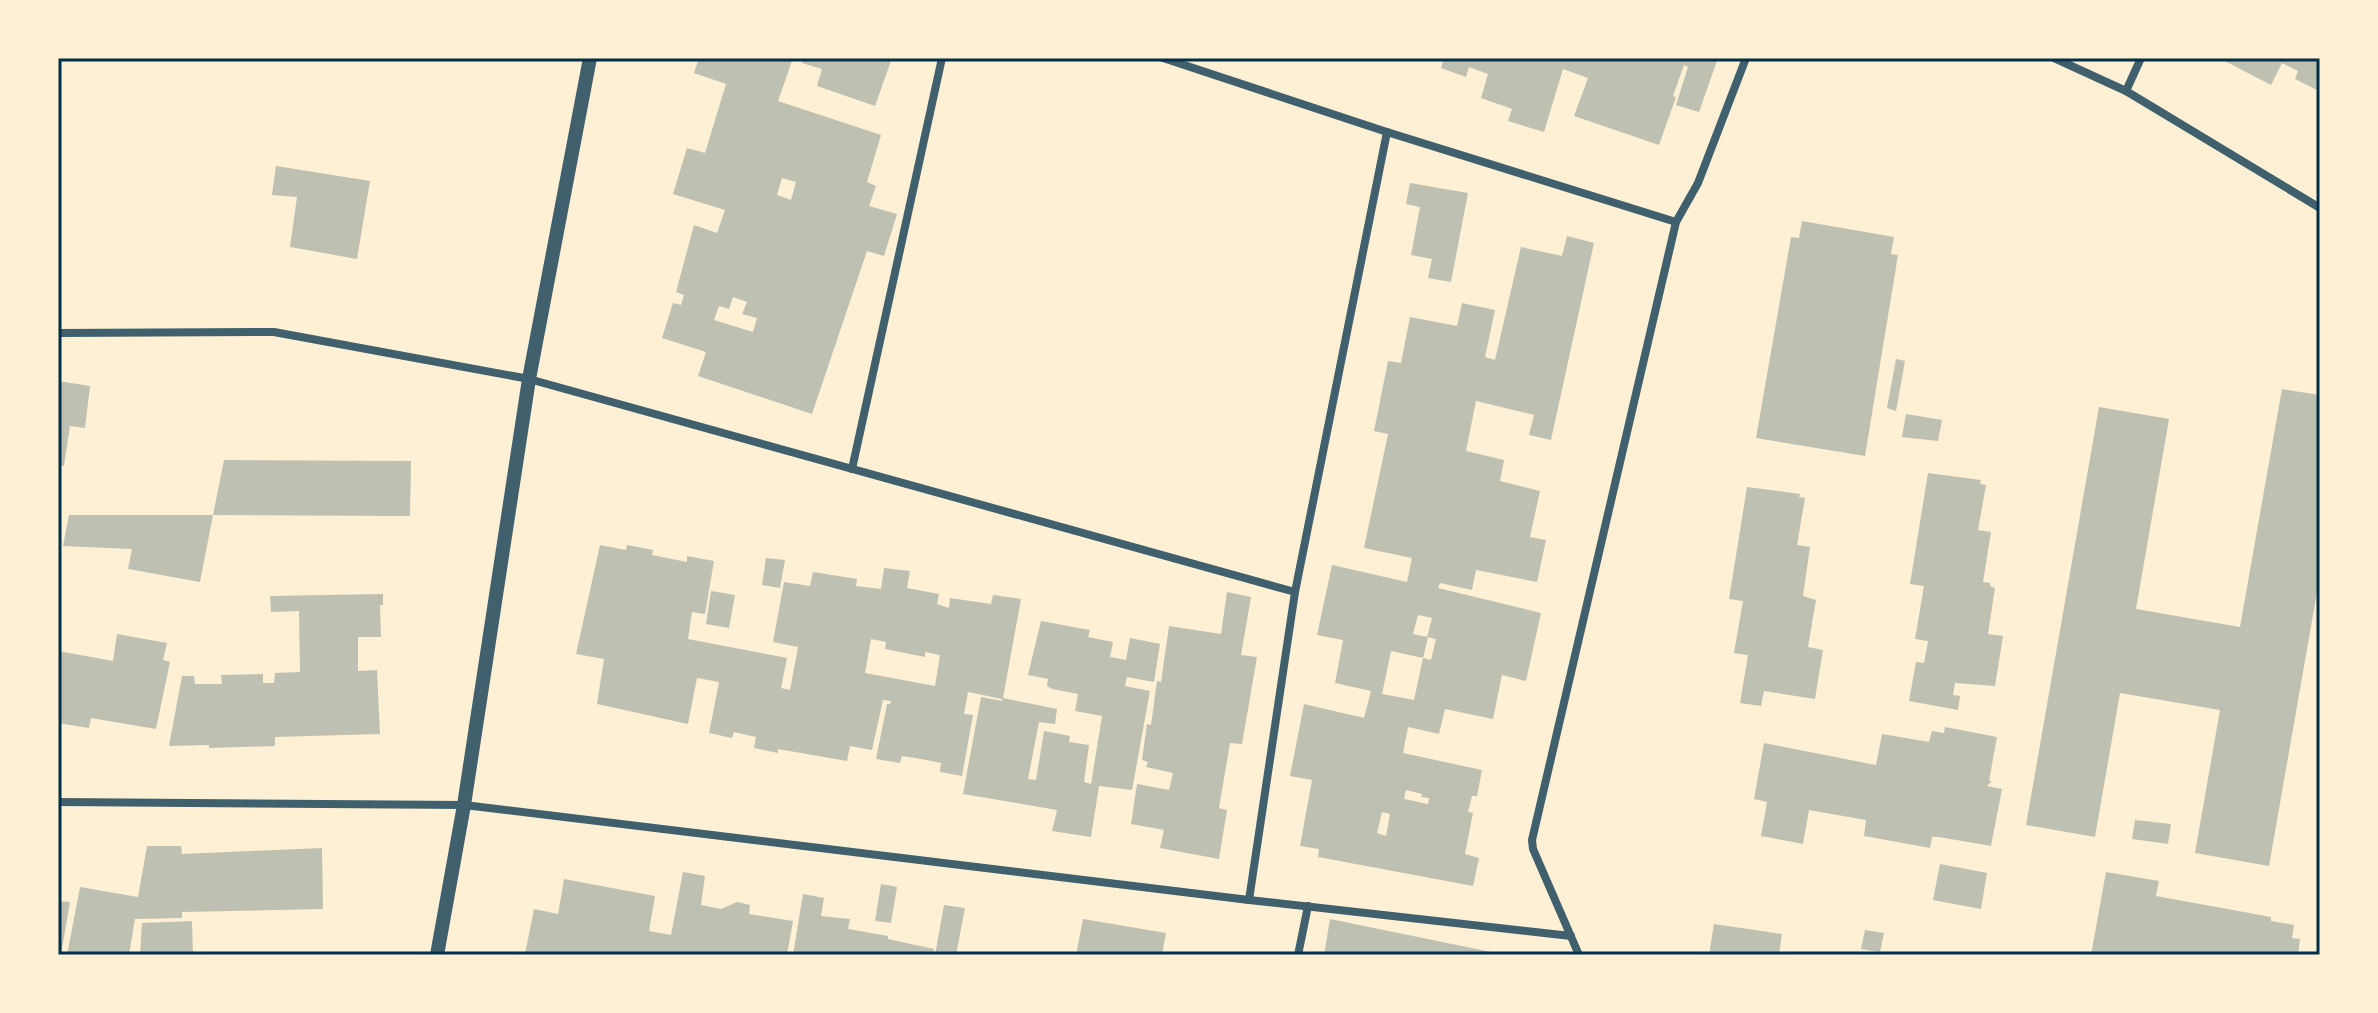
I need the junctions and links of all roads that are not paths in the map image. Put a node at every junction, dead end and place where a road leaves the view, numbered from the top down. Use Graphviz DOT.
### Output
graph roads {
  1 [pos="590,58"];
  2 [pos="942,58"];
  3 [pos="1163,58"];
  4 [pos="1746,58"];
  5 [pos="2054,58"];
  6 [pos="2141,58"];
  7 [pos="2126,91"];
  8 [pos="1387,132"];
  9 [pos="2320,208"];
  10 [pos="1676,222"];
  11 [pos="58,333"];
  12 [pos="529,379"];
  13 [pos="852,469"];
  14 [pos="1295,592"];
  15 [pos="58,802"];
  16 [pos="464,805"];
  17 [pos="1249,900"];
  18 [pos="1308,906"];
  19 [pos="1571,936"];
  20 [pos="437,955"];
  21 [pos="1298,955"];
  22 [pos="1579,955"];
  1 -- 12 [label="street"];
  2 -- 13 [label="street"];
  3 -- 8 [label="street"];
  4 -- 10 [label="street"];
  5 -- 7 [label="street"];
  6 -- 7 [label="street"];
  7 -- 9 [label="street"];
  8 -- 10 [label="street"];
  8 -- 14 [label="street"];
  10 -- 19 [label="street"];
  11 -- 12 [label="street"];
  12 -- 13 [label="street"];
  12 -- 16 [label="street"];
  13 -- 14 [label="street"];
  14 -- 17 [label="street"];
  15 -- 16 [label="street"];
  16 -- 17 [label="street"];
  16 -- 20 [label="street"];
  17 -- 18 [label="street"];
  18 -- 19 [label="street"];
  18 -- 21 [label="street"];
  19 -- 22 [label="street"];
}
